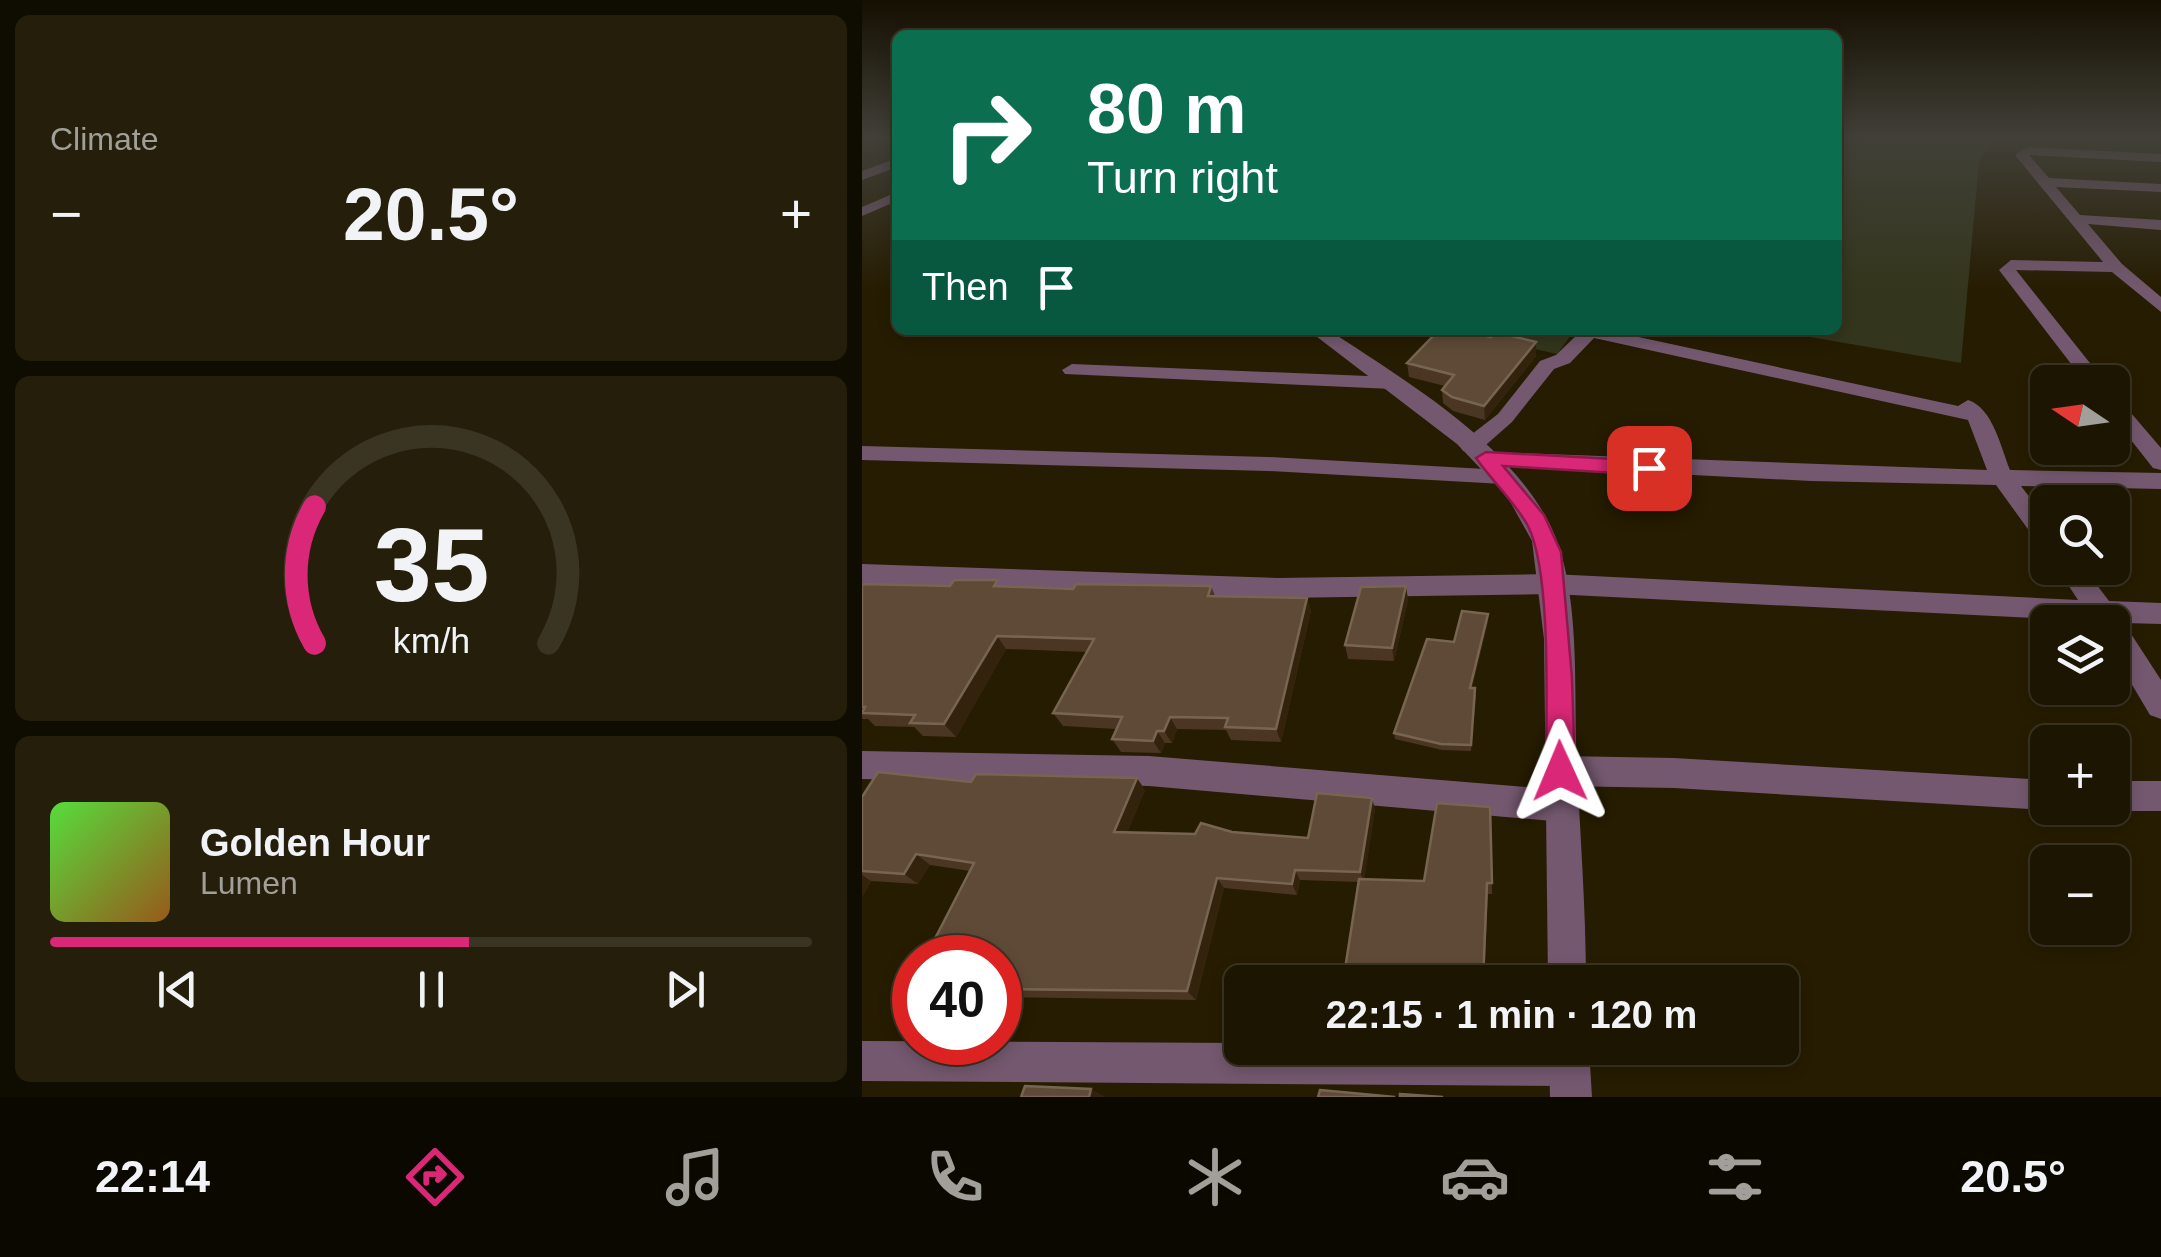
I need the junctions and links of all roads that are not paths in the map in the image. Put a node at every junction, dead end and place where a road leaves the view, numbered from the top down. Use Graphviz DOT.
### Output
graph roads {
  1 [pos="2052,189"];
  2 [pos="892,198"];
  3 [pos="862,212"];
  4 [pos="2078,219"];
  5 [pos="2160,225"];
  6 [pos="2116,267"];
  7 [pos="2160,307"];
  8 [pos="1325,335"];
  9 [pos="1587,335"];
  10 [pos="1609,335"];
  11 [pos="2082,365"];
  12 [pos="1072,370"];
  13 [pos="1392,383"];
  14 [pos="1960,397"];
  15 [pos="1977,416"];
  16 [pos="2130,426"];
  17 [pos="862,453"];
  18 [pos="1487,461"];
  19 [pos="2160,463"];
  20 [pos="2001,476"];
  21 [pos="2160,481"];
  22 [pos="2030,514"];
  23 [pos="862,574"];
  24 [pos="1552,584"];
  25 [pos="2160,614"];
  26 [pos="2030,616"];
  27 [pos="2130,618"];
  28 [pos="2130,657"];
  29 [pos="2160,706"];
  30 [pos="862,764"];
  31 [pos="1560,771"];
  32 [pos="2030,794"];
  33 [pos="2130,796"];
  34 [pos="2160,796"];
  35 [pos="1564,806"];
  36 [pos="1568,965"];
  37 [pos="862,1061"];
  38 [pos="1570,1070"];
  1 -- 4 [label="street"];
  2 -- 3 [label="street"];
  4 -- 5 [label="street"];
  4 -- 6 [label="street"];
  6 -- 7 [label="street"];
  6 -- 11 [label="street"];
  8 -- 13 [label="street"];
  9 -- 18 [label="street"];
  10 -- 15 [label="street"];
  12 -- 13 [label="street"];
  13 -- 18 [label="street"];
  14 -- 15 [label="street"];
  15 -- 20 [label="street"];
  16 -- 19 [label="street"];
  17 -- 18 [label="street"];
  18 -- 20 [label="street"];
  18 -- 24 [label="street"];
  20 -- 21 [label="street"];
  20 -- 22 [label="street"];
  23 -- 24 [label="street"];
  24 -- 26 [label="street"];
  24 -- 31 [label="street"];
  25 -- 27 [label="street"];
  28 -- 29 [label="street"];
  30 -- 35 [label="street"];
  31 -- 32 [label="street"];
  31 -- 35 [label="street"];
  33 -- 34 [label="street"];
  35 -- 36 [label="street"];
  37 -- 38 [label="street"];
}
